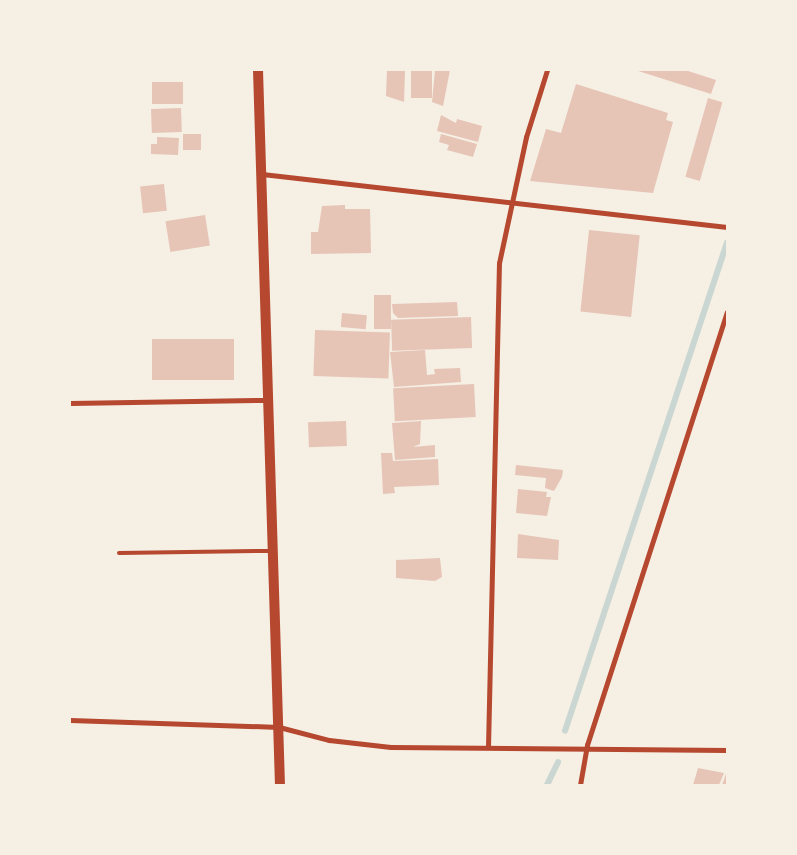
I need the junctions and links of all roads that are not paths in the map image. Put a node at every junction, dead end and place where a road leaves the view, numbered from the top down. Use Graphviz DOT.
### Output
graph roads {
  1 [pos="258,70"];
  2 [pos="547,70"];
  3 [pos="262,174"];
  4 [pos="512,202"];
  5 [pos="727,227"];
  6 [pos="727,312"];
  7 [pos="266,400"];
  8 [pos="70,403"];
  9 [pos="271,551"];
  10 [pos="119,553"];
  11 [pos="70,720"];
  12 [pos="279,727"];
  13 [pos="587,745"];
  14 [pos="488,746"];
  15 [pos="727,750"];
  16 [pos="280,785"];
  17 [pos="580,785"];
  1 -- 3 [label="main road"];
  2 -- 4 [label="street"];
  3 -- 4 [label="street"];
  3 -- 7 [label="main road"];
  4 -- 5 [label="street"];
  4 -- 14 [label="street"];
  6 -- 13 [label="street"];
  7 -- 8 [label="street"];
  7 -- 9 [label="main road"];
  9 -- 10 [label="lane"];
  9 -- 12 [label="main road"];
  11 -- 12 [label="street"];
  12 -- 14 [label="street"];
  12 -- 16 [label="main road"];
  13 -- 14 [label="street"];
  13 -- 15 [label="street"];
  13 -- 17 [label="street"];
}
